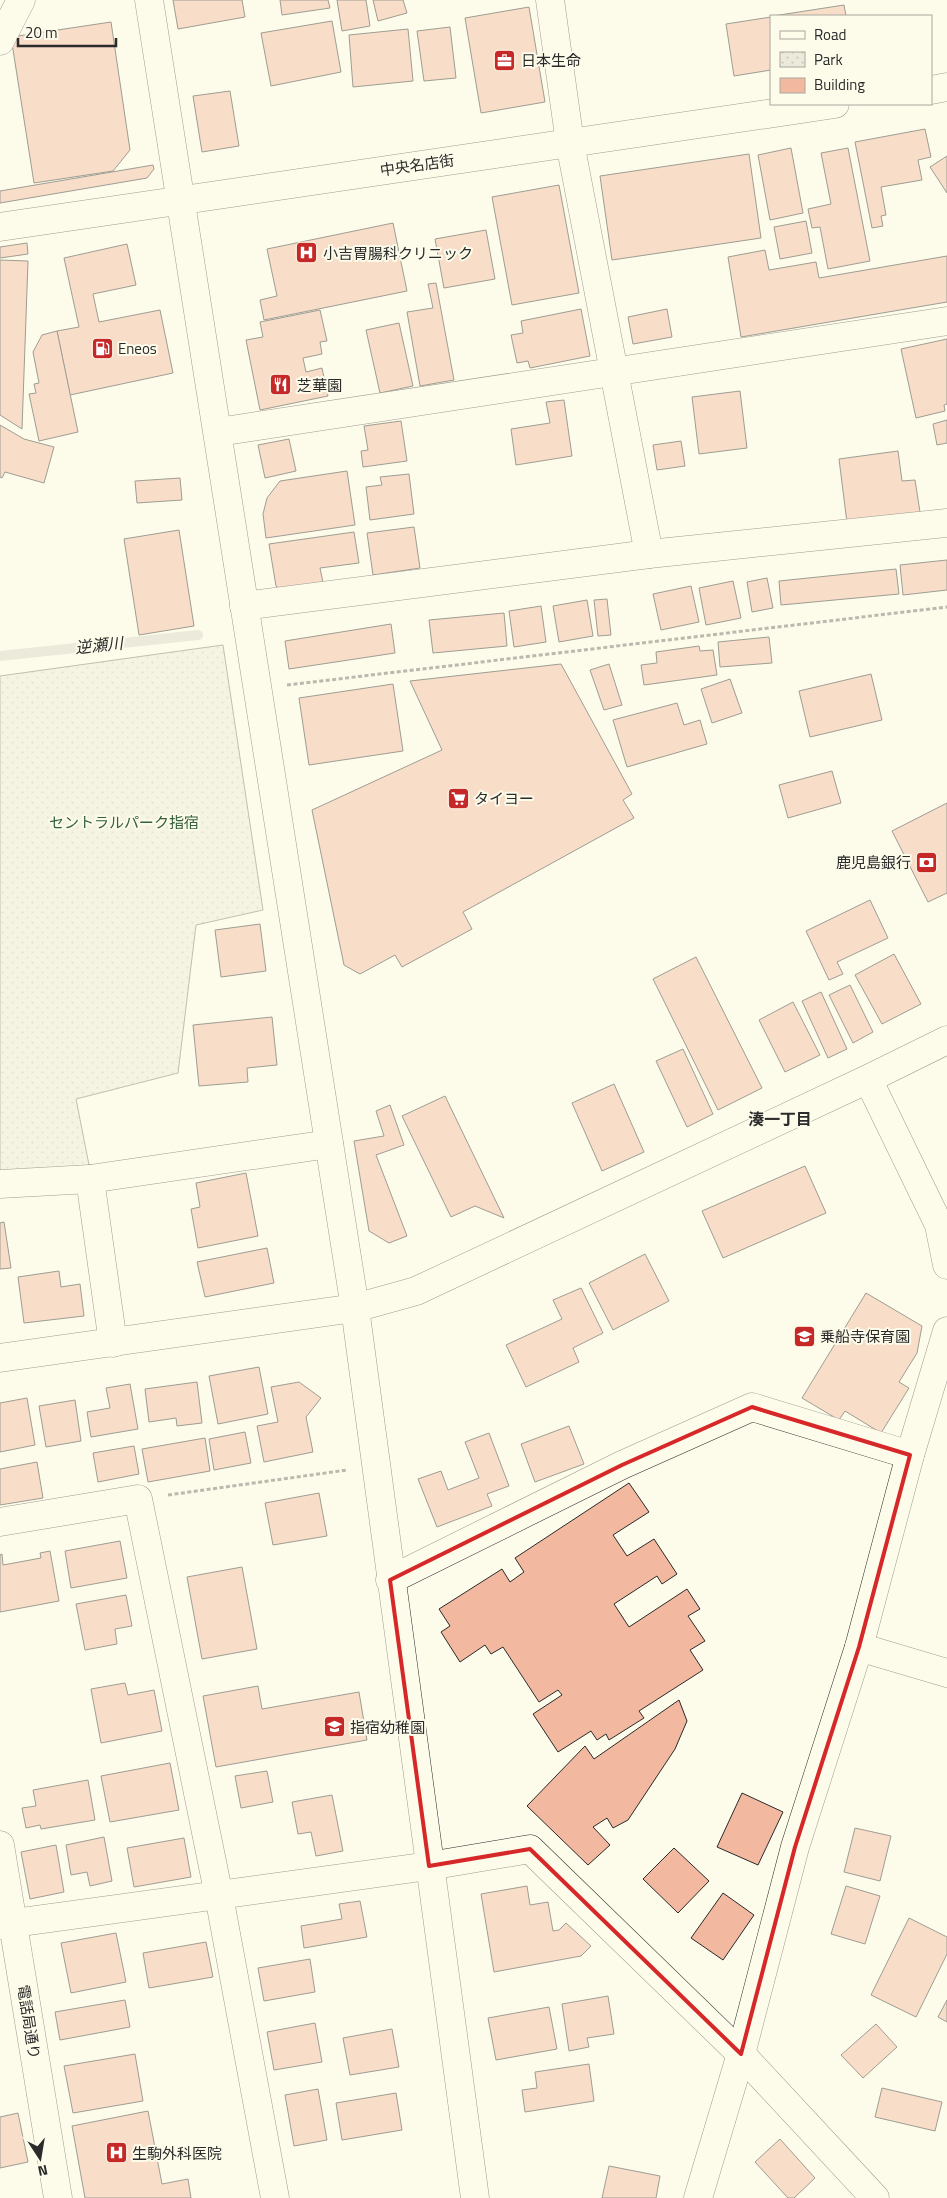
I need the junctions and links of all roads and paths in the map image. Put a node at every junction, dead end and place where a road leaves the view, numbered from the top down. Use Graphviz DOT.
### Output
graph roads {
  1 [pos="21,0"];
  2 [pos="149,0"];
  3 [pos="550,0"];
  4 [pos="0,42"];
  5 [pos="947,87"];
  6 [pos="932,90"];
  7 [pos="828,105"];
  8 [pos="570,143"];
  9 [pos="182,200"];
  10 [pos="0,227"];
  11 [pos="947,321"];
  12 [pos="615,371"];
  13 [pos="218,432"];
  14 [pos="947,523"];
  15 [pos="649,554"];
  16 [pos="244,606"];
  17 [pos="947,608"];
  18 [pos="257,688"];
  19 [pos="947,1040"];
  20 [pos="868,1079"];
  21 [pos="328,1144"];
  22 [pos="90,1178"];
  23 [pos="0,1184"];
  24 [pos="947,1265"];
  25 [pos="355,1308"];
  26 [pos="947,1331"];
  27 [pos="113,1343"];
  28 [pos="0,1358"];
  29 [pos="910,1455"];
  30 [pos="375,1466"];
  31 [pos="138,1499"];
  32 [pos="0,1522"];
  33 [pos="390,1580"];
  34 [pos="859,1647"];
  35 [pos="947,1673"];
  36 [pos="0,1845"];
  37 [pos="429,1866"];
  38 [pos="219,1896"];
  39 [pos="6,1924"];
  40 [pos="741,2054"];
  41 [pos="58,2198"];
  42 [pos="274,2198"];
  43 [pos="474,2198"];
  44 [pos="698,2198"];
  45 [pos="875,2198"];
  1 -- 4 [label="street"];
  2 -- 9 [label="street"];
  3 -- 8 [label="street"];
  5 -- 6 [label="street"];
  7 -- 8 [label="street, 中央名店街"];
  8 -- 9 [label="street, 中央名店街"];
  8 -- 12 [label="street"];
  9 -- 10 [label="street, 中央名店街"];
  9 -- 13 [label="street"];
  11 -- 12 [label="street"];
  12 -- 13 [label="street"];
  12 -- 15 [label="street"];
  13 -- 16 [label="street"];
  14 -- 15 [label="street"];
  15 -- 16 [label="street"];
  16 -- 18 [label="street"];
  17 -- 18 [label="path"];
  18 -- 21 [label="street"];
  19 -- 20 [label="street"];
  20 -- 24 [label="street"];
  20 -- 25 [label="street"];
  21 -- 22 [label="street"];
  21 -- 25 [label="street"];
  22 -- 23 [label="street"];
  22 -- 27 [label="street"];
  25 -- 27 [label="street"];
  25 -- 30 [label="street"];
  26 -- 29 [label="street"];
  27 -- 28 [label="street"];
  29 -- 33 [label="street"];
  29 -- 34 [label="street"];
  30 -- 31 [label="path"];
  30 -- 33 [label="street"];
  31 -- 32 [label="street"];
  31 -- 38 [label="street"];
  33 -- 37 [label="street"];
  34 -- 35 [label="street"];
  34 -- 40 [label="street"];
  36 -- 39 [label="street, 電話局通り"];
  37 -- 38 [label="street"];
  37 -- 40 [label="street"];
  37 -- 43 [label="street"];
  38 -- 39 [label="street"];
  38 -- 42 [label="street"];
  39 -- 41 [label="street, 電話局通り"];
  40 -- 44 [label="street"];
  40 -- 45 [label="street"];
}
